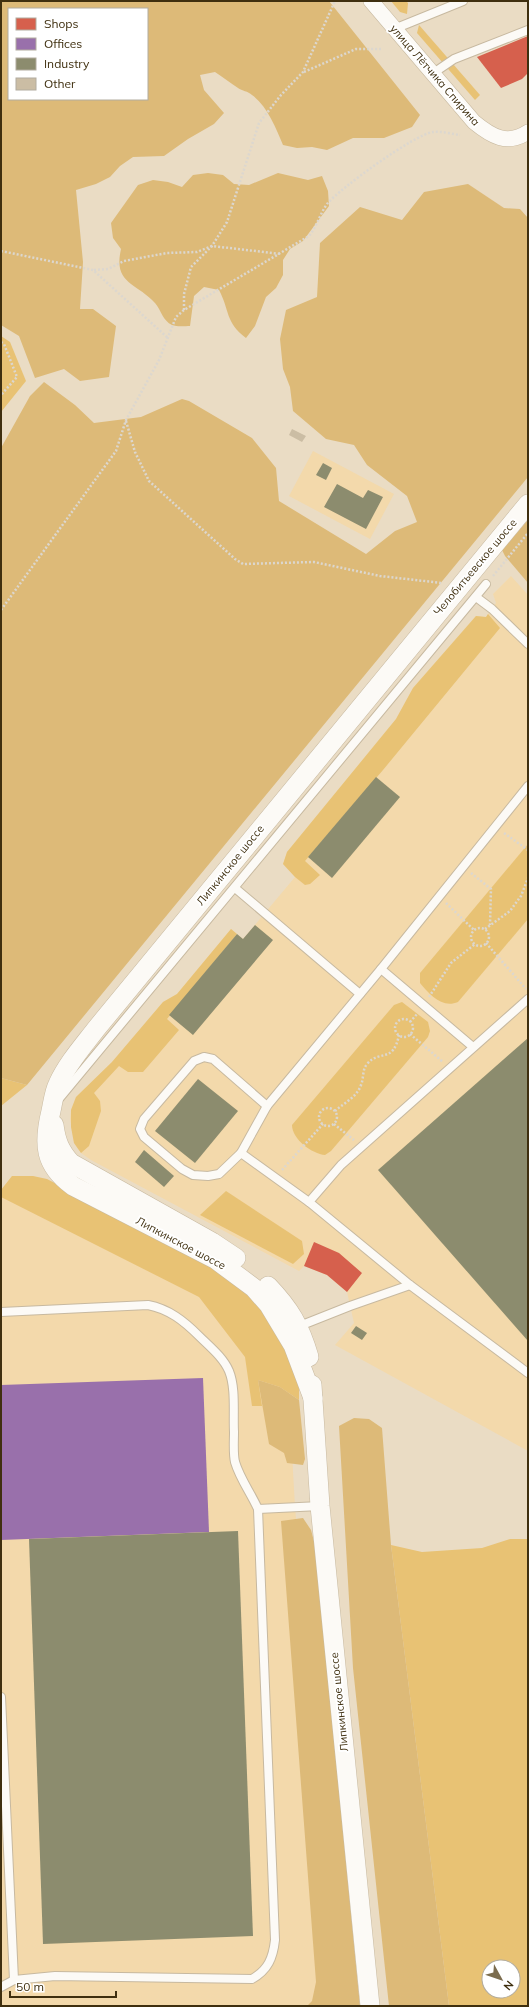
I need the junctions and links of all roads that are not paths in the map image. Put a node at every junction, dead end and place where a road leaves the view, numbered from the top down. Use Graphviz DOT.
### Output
graph roads {
  1 [pos="370,1"];
  2 [pos="463,1"];
  3 [pos="394,29"];
  4 [pos="528,30"];
  5 [pos="432,74"];
  6 [pos="528,132"];
  7 [pos="528,504"];
  8 [pos="486,584"];
  9 [pos="476,596"];
  10 [pos="423,630"];
  11 [pos="528,644"];
  12 [pos="528,786"];
  13 [pos="235,888"];
  14 [pos="382,969"];
  15 [pos="360,994"];
  16 [pos="528,999"];
  17 [pos="473,1047"];
  18 [pos="266,1106"];
  19 [pos="51,1108"];
  20 [pos="46,1146"];
  21 [pos="241,1153"];
  22 [pos="90,1175"];
  23 [pos="309,1202"];
  24 [pos="410,1284"];
  25 [pos="1,1312"];
  26 [pos="293,1330"];
  27 [pos="528,1373"];
  28 [pos="320,1506"];
  29 [pos="258,1508"];
  30 [pos="1,1697"];
  31 [pos="14,1980"];
  32 [pos="1,1987"];
  33 [pos="370,2006"];
  1 -- 3 [label="street, улица Лётчика Спирина"];
  2 -- 3 [label="lane"];
  3 -- 5 [label="street, улица Лётчика Спирина"];
  4 -- 5 [label="lane"];
  5 -- 6 [label="street, улица Лётчика Спирина"];
  7 -- 10 [label="street, Челобитьевское шоссе"];
  8 -- 9 [label="lane"];
  9 -- 11 [label="lane"];
  9 -- 13 [label="lane"];
  10 -- 19 [label="street, Липкинское шоссе"];
  12 -- 14 [label="lane"];
  13 -- 15 [label="lane"];
  13 -- 19 [label="lane"];
  14 -- 15 [label="lane"];
  14 -- 17 [label="lane"];
  15 -- 18 [label="lane"];
  16 -- 17 [label="lane"];
  17 -- 23 [label="lane"];
  18 -- 21 [label="lane"];
  18 -- 21 [label="lane"];
  19 -- 20 [label="street, Липкинское шоссе"];
  19 -- 22 [label="street, Липкинское шоссе"];
  20 -- 22 [label="street"];
  20 -- 26 [label="street, Липкинское шоссе"];
  21 -- 23 [label="lane"];
  22 -- 26 [label="street, Липкинское шоссе"];
  23 -- 24 [label="lane"];
  24 -- 26 [label="lane"];
  24 -- 27 [label="lane"];
  25 -- 29 [label="lane"];
  26 -- 28 [label="street, Липкинское шоссе"];
  28 -- 29 [label="lane"];
  28 -- 33 [label="street, Липкинское шоссе"];
  29 -- 31 [label="lane"];
  30 -- 31 [label="lane"];
  31 -- 32 [label="lane"];
}
